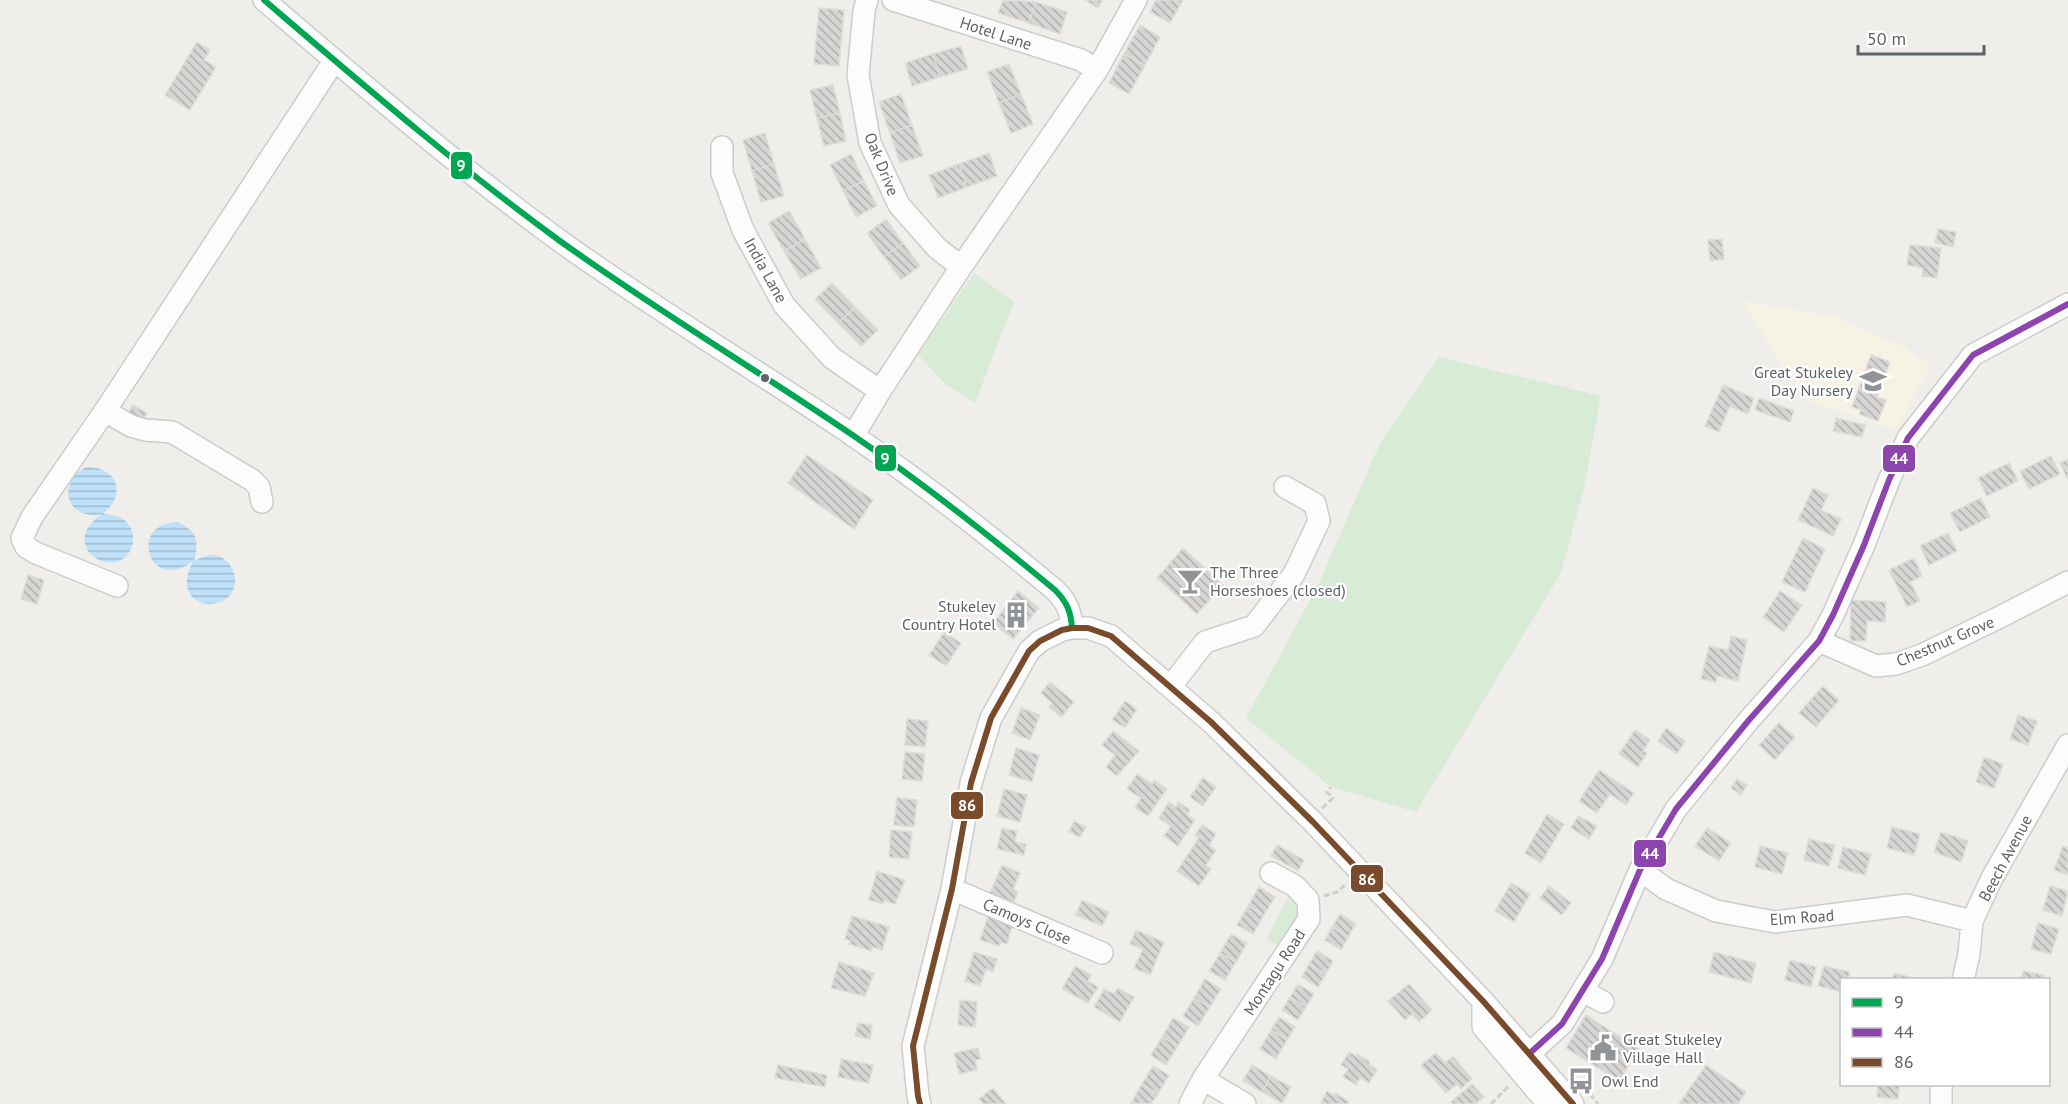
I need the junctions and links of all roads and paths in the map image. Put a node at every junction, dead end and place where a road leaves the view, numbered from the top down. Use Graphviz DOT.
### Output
graph roads {
  1 [pos="264,0"];
  2 [pos="867,0"];
  3 [pos="893,0"];
  4 [pos="1136,0"];
  5 [pos="334,61"];
  6 [pos="1096,70"];
  7 [pos="722,147"];
  8 [pos="961,267"];
  9 [pos="2068,304"];
  10 [pos="880,391"];
  11 [pos="105,411"];
  12 [pos="853,436"];
  13 [pos="1285,487"];
  14 [pos="262,502"];
  15 [pos="2068,582"];
  16 [pos="117,586"];
  17 [pos="1072,628"];
  18 [pos="1819,641"];
  19 [pos="1171,686"];
  20 [pos="2068,745"];
  21 [pos="1331,787"];
  22 [pos="1318,811"];
  23 [pos="1640,870"];
  24 [pos="1271,873"];
  25 [pos="1352,879"];
  26 [pos="952,889"];
  27 [pos="1308,900"];
  28 [pos="1972,921"];
  29 [pos="1102,952"];
  30 [pos="1963,978"];
  31 [pos="1583,990"];
  32 [pos="1483,1001"];
  33 [pos="1603,1002"];
  34 [pos="1530,1053"];
  35 [pos="1524,1074"];
  36 [pos="1203,1079"];
  37 [pos="1941,1086"];
  38 [pos="920,1104"];
  39 [pos="1190,1104"];
  40 [pos="1245,1104"];
  41 [pos="1491,1104"];
  42 [pos="1548,1104"];
  43 [pos="1573,1104"];
  44 [pos="1941,1104"];
  1 -- 5 [label="street"];
  2 -- 8 [label="street, Oak Drive"];
  3 -- 6 [label="street, Hotel Lane"];
  4 -- 6 [label="street"];
  5 -- 11 [label="street"];
  5 -- 12 [label="street"];
  6 -- 8 [label="street"];
  7 -- 10 [label="street, India Lane"];
  8 -- 10 [label="street"];
  9 -- 18 [label="street"];
  10 -- 12 [label="street"];
  11 -- 14 [label="street"];
  11 -- 16 [label="street"];
  12 -- 17 [label="street"];
  13 -- 19 [label="street"];
  15 -- 18 [label="street, Chestnut Grove"];
  17 -- 19 [label="street"];
  17 -- 26 [label="street"];
  18 -- 23 [label="street"];
  19 -- 32 [label="street"];
  20 -- 28 [label="street, Beech Avenue"];
  21 -- 22 [label="path"];
  23 -- 28 [label="street, Elm Road"];
  23 -- 31 [label="street"];
  24 -- 27 [label="street"];
  25 -- 27 [label="path"];
  26 -- 29 [label="street, Camoys Close"];
  26 -- 38 [label="street"];
  27 -- 36 [label="street, Montagu Road"];
  28 -- 30 [label="street, Beech Avenue"];
  31 -- 33 [label="street"];
  31 -- 34 [label="street"];
  32 -- 34 [label="street"];
  32 -- 35 [label="street"];
  34 -- 43 [label="street"];
  35 -- 41 [label="path"];
  35 -- 42 [label="street"];
  36 -- 39 [label="street, Montagu Road"];
  36 -- 40 [label="street"];
  37 -- 44 [label="street"];
}
